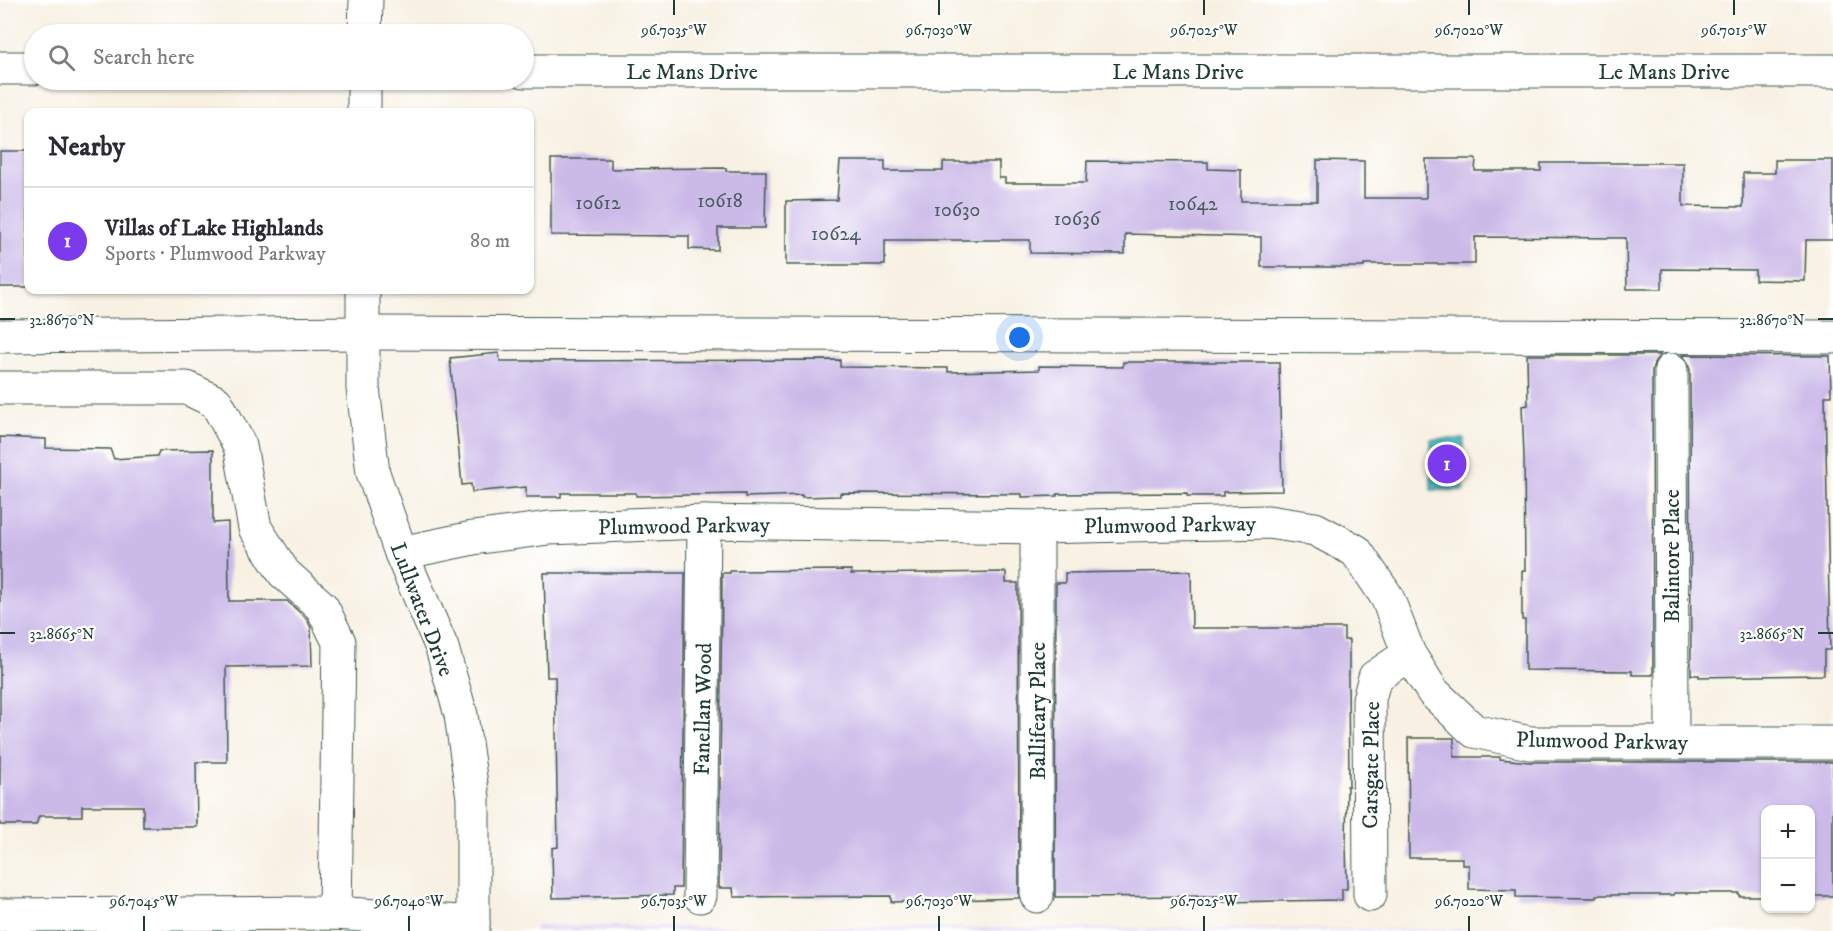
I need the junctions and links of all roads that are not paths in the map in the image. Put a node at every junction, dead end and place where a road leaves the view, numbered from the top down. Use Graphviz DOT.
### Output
graph roads {
  1 [pos="366,0"];
  2 [pos="365,24"];
  3 [pos="0,68"];
  4 [pos="24,68"];
  5 [pos="534,71"];
  6 [pos="1833,71"];
  7 [pos="364,90"];
  8 [pos="364,108"];
  9 [pos="363,294"];
  10 [pos="363,333"];
  11 [pos="0,336"];
  12 [pos="1833,337"];
  13 [pos="1671,370"];
  14 [pos="0,388"];
  15 [pos="704,522"];
  16 [pos="1037,527"];
  17 [pos="401,553"];
  18 [pos="1409,654"];
  19 [pos="1672,741"];
  20 [pos="1833,743"];
  21 [pos="1370,895"];
  22 [pos="700,896"];
  23 [pos="1037,896"];
  24 [pos="334,913"];
  25 [pos="0,915"];
  26 [pos="473,927"];
  1 -- 2 [label="street"];
  3 -- 4 [label="street"];
  5 -- 6 [label="street, Le Mans Drive"];
  7 -- 8 [label="street"];
  9 -- 10 [label="street, Lullwater Drive"];
  10 -- 11 [label="street"];
  10 -- 12 [label="street"];
  10 -- 17 [label="street, Lullwater Drive"];
  13 -- 19 [label="street, Balintore Place"];
  14 -- 24 [label="street"];
  15 -- 16 [label="street, Plumwood Parkway"];
  15 -- 17 [label="street, Plumwood Parkway"];
  15 -- 22 [label="street, Fanellan Wood"];
  16 -- 18 [label="street, Plumwood Parkway"];
  16 -- 23 [label="street, Ballifeary Place"];
  17 -- 26 [label="street, Lullwater Drive"];
  18 -- 19 [label="street, Plumwood Parkway"];
  18 -- 21 [label="street, Carsgate Place"];
  19 -- 20 [label="street, Plumwood Parkway"];
  24 -- 25 [label="street"];
  24 -- 26 [label="street"];
}
